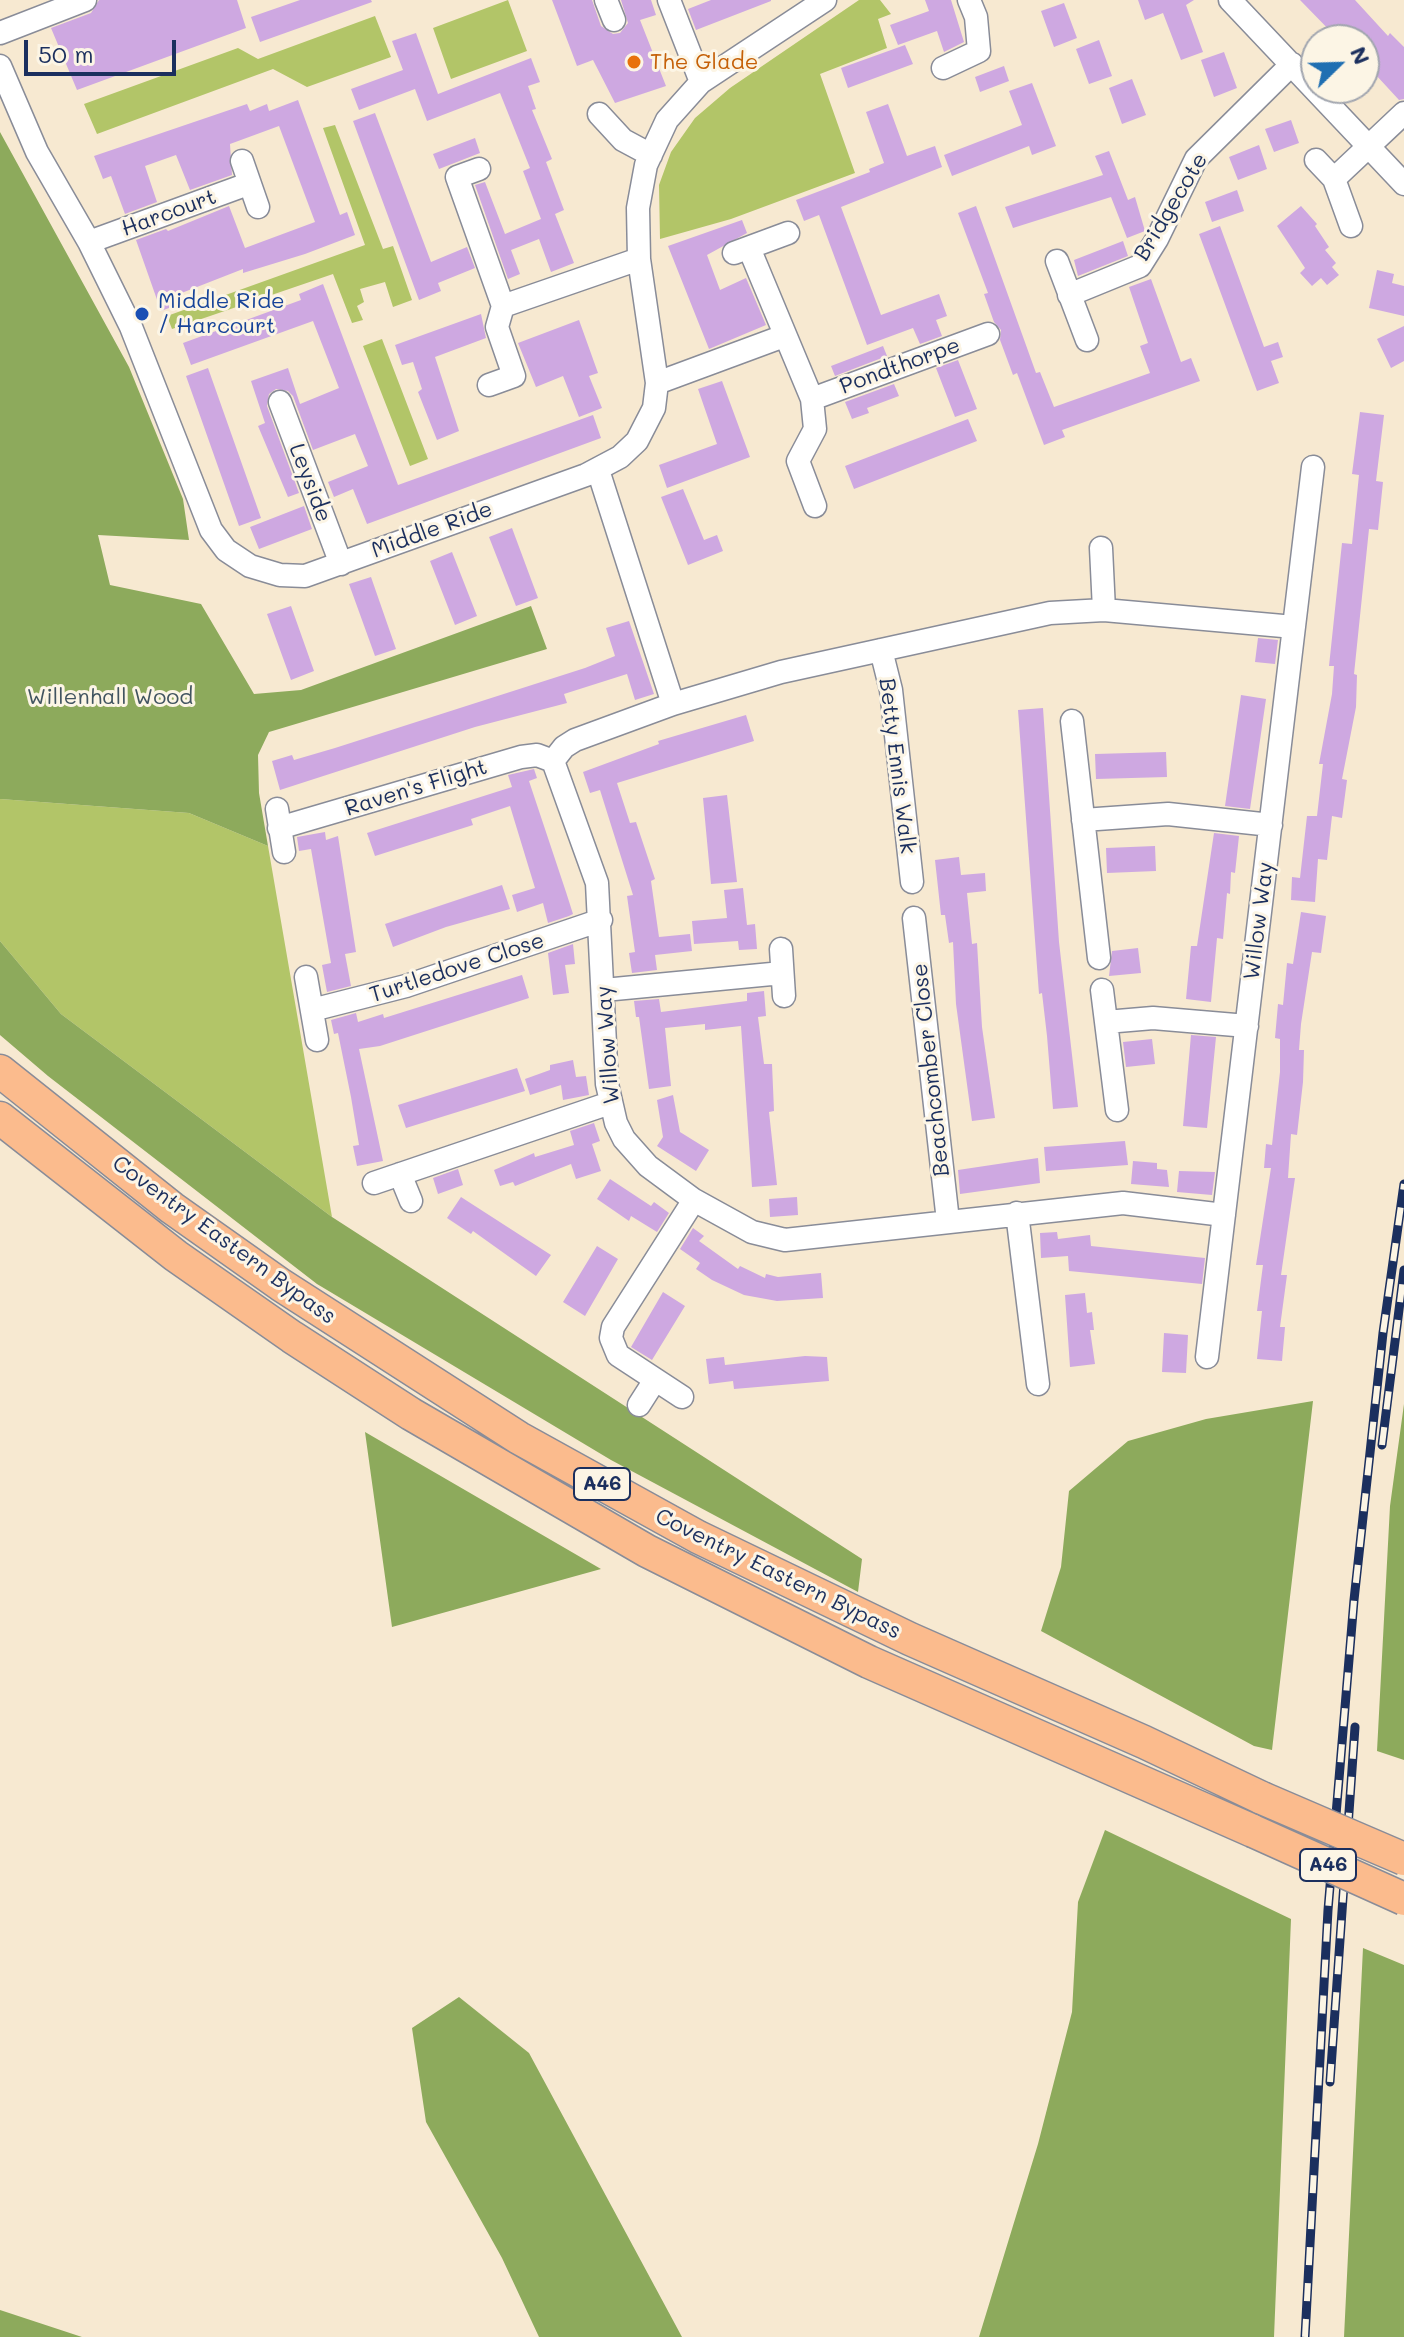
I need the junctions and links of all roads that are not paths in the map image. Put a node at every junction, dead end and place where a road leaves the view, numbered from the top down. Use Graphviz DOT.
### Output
graph roads {
  1 [pos="85,0"];
  2 [pos="669,0"];
  3 [pos="825,0"];
  4 [pos="969,0"];
  5 [pos="1230,0"];
  6 [pos="0,33"];
  7 [pos="1292,64"];
  8 [pos="0,66"];
  9 [pos="943,68"];
  10 [pos="701,82"];
  11 [pos="1404,113"];
  12 [pos="599,114"];
  13 [pos="1368,146"];
  14 [pos="651,155"];
  15 [pos="1316,160"];
  16 [pos="242,161"];
  17 [pos="479,169"];
  18 [pos="1334,179"];
  19 [pos="248,184"];
  20 [pos="1404,184"];
  21 [pos="258,207"];
  22 [pos="1351,226"];
  23 [pos="788,233"];
  24 [pos="89,242"];
  25 [pos="639,259"];
  26 [pos="1057,261"];
  27 [pos="1069,295"];
  28 [pos="503,306"];
  29 [pos="988,334"];
  30 [pos="784,336"];
  31 [pos="1087,340"];
  32 [pos="657,383"];
  33 [pos="489,385"];
  34 [pos="812,399"];
  35 [pos="280,402"];
  36 [pos="1313,467"];
  37 [pos="598,470"];
  38 [pos="815,506"];
  39 [pos="1101,548"];
  40 [pos="341,564"];
  41 [pos="1104,610"];
  42 [pos="1294,627"];
  43 [pos="881,650"];
  44 [pos="673,704"];
  45 [pos="1072,721"];
  46 [pos="553,761"];
  47 [pos="1083,820"];
  48 [pos="1271,825"];
  49 [pos="284,852"];
  50 [pos="912,882"];
  51 [pos="914,918"];
  52 [pos="601,920"];
  53 [pos="781,949"];
  54 [pos="1099,958"];
  55 [pos="782,973"];
  56 [pos="306,977"];
  57 [pos="604,990"];
  58 [pos="1102,990"];
  59 [pos="784,996"];
  60 [pos="312,1010"];
  61 [pos="1106,1022"];
  62 [pos="1247,1026"];
  63 [pos="317,1040"];
  64 [pos="0,1071"];
  65 [pos="610,1103"];
  66 [pos="1117,1110"];
  67 [pos="0,1118"];
  68 [pos="400,1174"];
  69 [pos="374,1183"];
  70 [pos="694,1200"];
  71 [pos="411,1201"];
  72 [pos="1017,1213"];
  73 [pos="1224,1215"];
  74 [pos="948,1221"];
  75 [pos="1207,1357"];
  76 [pos="655,1380"];
  77 [pos="1038,1384"];
  78 [pos="682,1397"];
  79 [pos="639,1405"];
  80 [pos="1404,1859"];
  81 [pos="1404,1899"];
  1 -- 6 [label="street"];
  2 -- 10 [label="street"];
  3 -- 10 [label="street, Middle Ride"];
  4 -- 9 [label="street"];
  5 -- 7 [label="street"];
  7 -- 13 [label="street"];
  7 -- 27 [label="street, Bridgecote"];
  8 -- 24 [label="street, Middle Ride"];
  10 -- 14 [label="street, Middle Ride"];
  11 -- 13 [label="street"];
  12 -- 14 [label="street"];
  13 -- 18 [label="street"];
  13 -- 20 [label="street"];
  14 -- 25 [label="street, Middle Ride"];
  15 -- 18 [label="street"];
  16 -- 19 [label="street"];
  17 -- 28 [label="street"];
  18 -- 22 [label="street"];
  19 -- 21 [label="street"];
  19 -- 24 [label="street, Harcourt"];
  23 -- 30 [label="street, Pondthorpe"];
  24 -- 40 [label="street, Middle Ride"];
  25 -- 28 [label="street"];
  25 -- 32 [label="street, Middle Ride"];
  26 -- 27 [label="street"];
  27 -- 31 [label="street"];
  28 -- 33 [label="street"];
  29 -- 34 [label="street, Pondthorpe"];
  30 -- 32 [label="street"];
  30 -- 34 [label="street, Pondthorpe"];
  32 -- 37 [label="street, Middle Ride"];
  34 -- 38 [label="street, Pondthorpe"];
  35 -- 40 [label="street, Leyside"];
  36 -- 42 [label="street, Willow Way"];
  37 -- 40 [label="street, Middle Ride"];
  37 -- 44 [label="street"];
  39 -- 41 [label="street"];
  41 -- 42 [label="street"];
  41 -- 43 [label="street"];
  42 -- 48 [label="street, Willow Way"];
  43 -- 44 [label="street"];
  43 -- 50 [label="street, Betty Ennis Walk"];
  44 -- 46 [label="street"];
  45 -- 47 [label="street"];
  46 -- 49 [label="street, Raven's Flight"];
  46 -- 52 [label="street, Willow Way"];
  47 -- 48 [label="street"];
  47 -- 54 [label="street"];
  48 -- 62 [label="street, Willow Way"];
  51 -- 74 [label="street, Beachcomber Close"];
  52 -- 57 [label="street, Willow Way"];
  52 -- 60 [label="street, Turtledove Close"];
  53 -- 55 [label="street"];
  55 -- 57 [label="street"];
  55 -- 59 [label="street"];
  56 -- 60 [label="street"];
  57 -- 65 [label="street, Willow Way"];
  58 -- 61 [label="street"];
  60 -- 63 [label="street"];
  61 -- 62 [label="street"];
  61 -- 66 [label="street"];
  62 -- 73 [label="street, Willow Way"];
  64 -- 80 [label="highway, Coventry Eastern Bypass / A46, bridge"];
  65 -- 68 [label="street"];
  65 -- 70 [label="street, Willow Way"];
  67 -- 81 [label="highway, Coventry Eastern Bypass / A46, bridge"];
  68 -- 69 [label="street"];
  68 -- 71 [label="street"];
  70 -- 74 [label="street, Willow Way"];
  70 -- 76 [label="street"];
  72 -- 73 [label="street, Willow Way"];
  72 -- 74 [label="street, Willow Way"];
  72 -- 77 [label="street"];
  73 -- 75 [label="street, Willow Way"];
  76 -- 78 [label="street"];
  76 -- 79 [label="street"];
}
